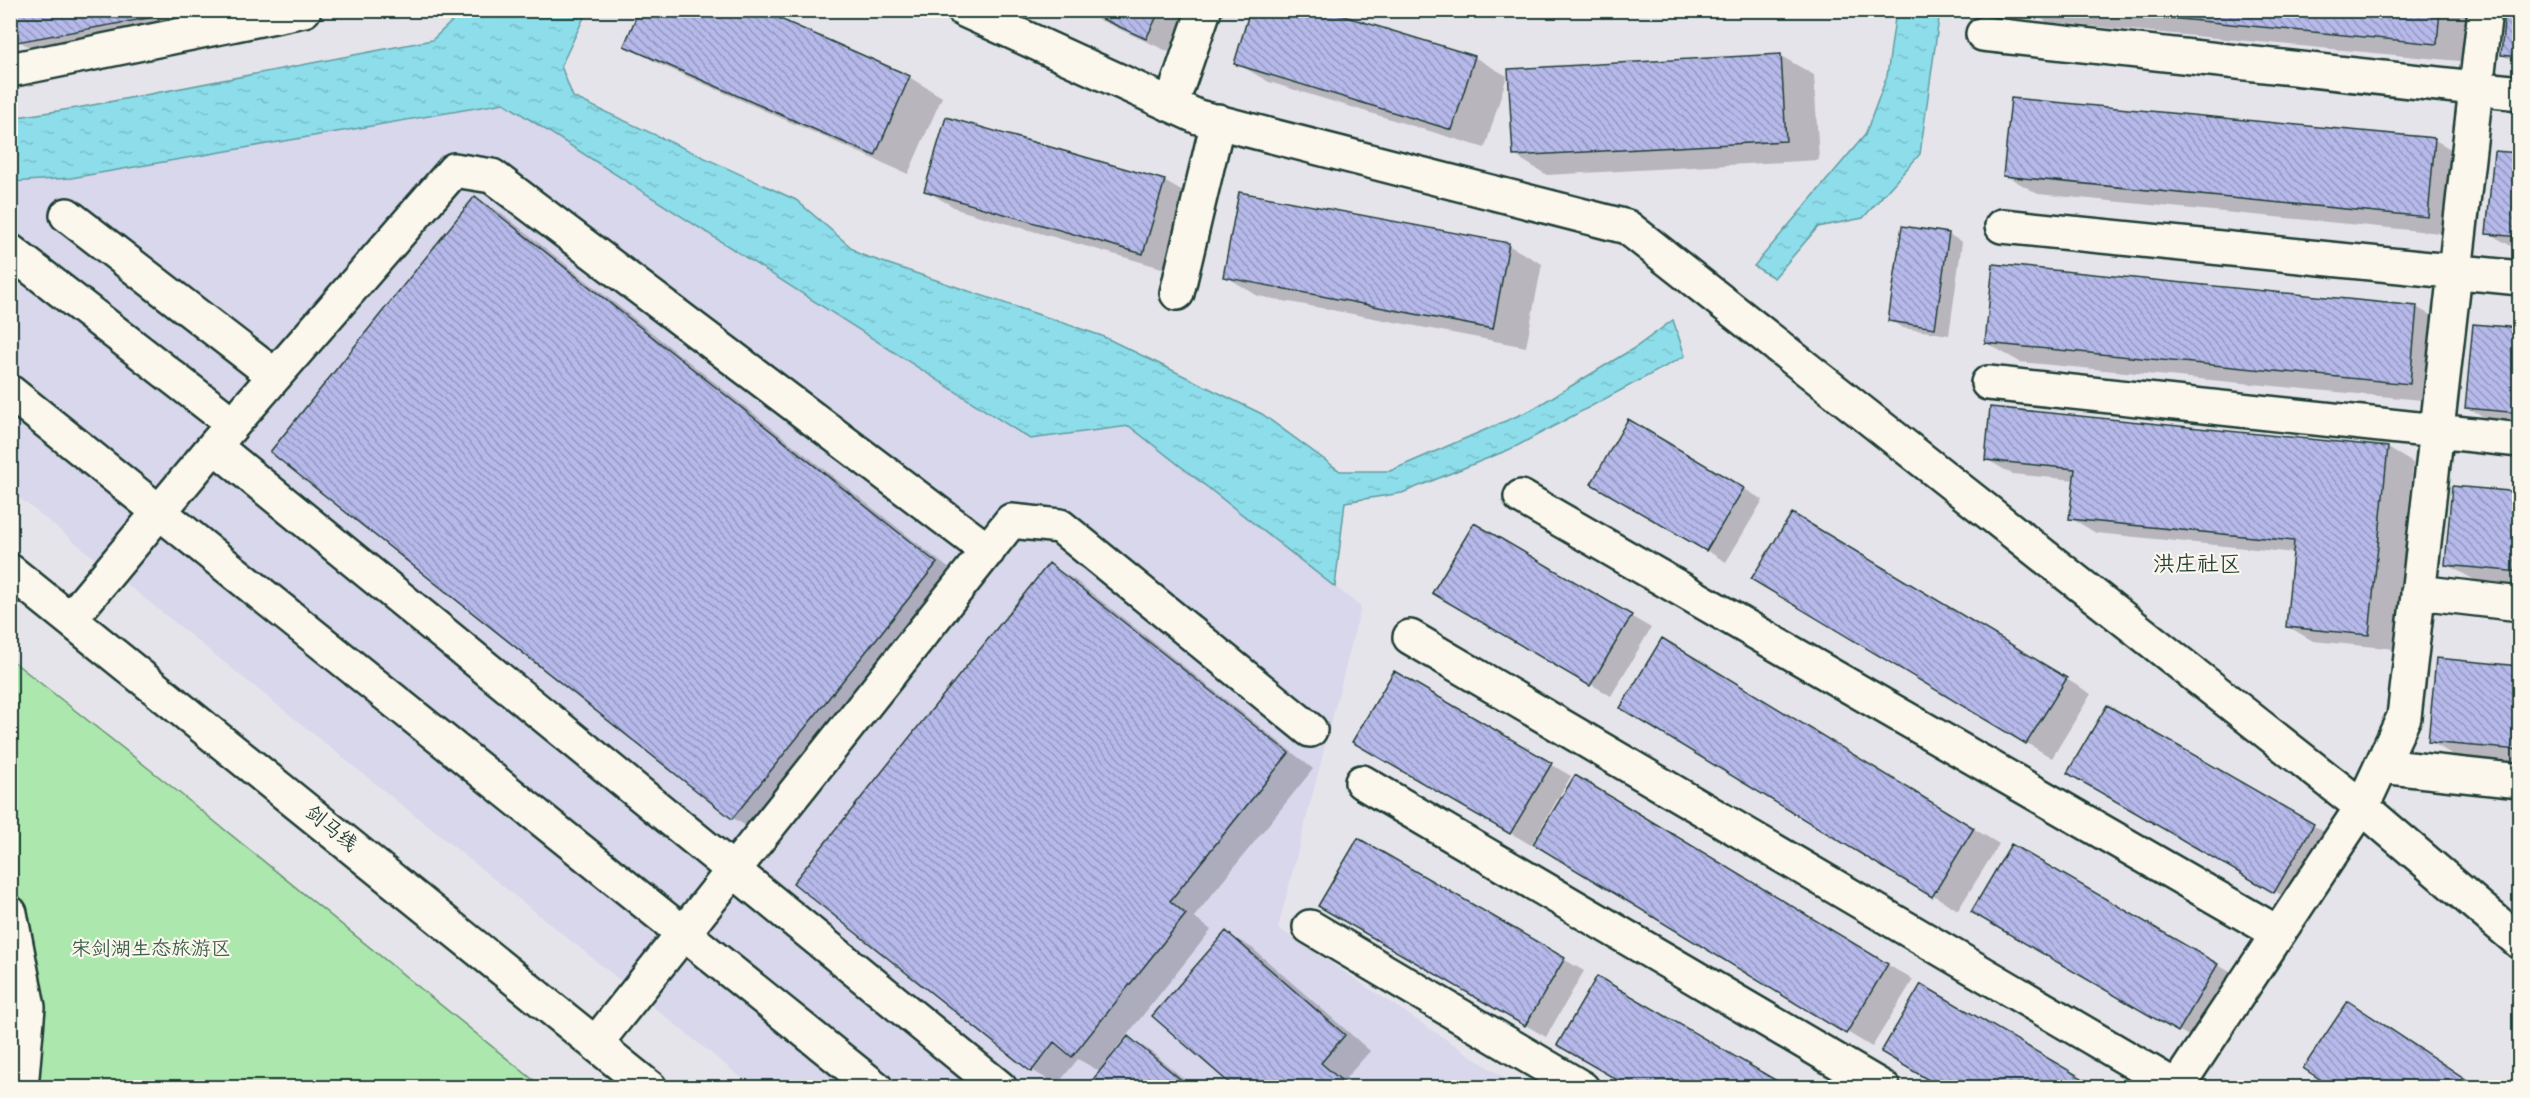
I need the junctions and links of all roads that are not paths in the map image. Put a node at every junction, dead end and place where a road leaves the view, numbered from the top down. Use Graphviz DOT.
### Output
graph roads {
  1 [pos="303,10"];
  2 [pos="964,10"];
  3 [pos="1204,10"];
  4 [pos="2485,10"];
  5 [pos="1983,34"];
  6 [pos="10,70"];
  7 [pos="2476,88"];
  8 [pos="2520,93"];
  9 [pos="1171,105"];
  10 [pos="1218,121"];
  11 [pos="67,215"];
  12 [pos="2002,226"];
  13 [pos="10,251"];
  14 [pos="2455,271"];
  15 [pos="2520,278"];
  16 [pos="1177,293"];
  17 [pos="275,376"];
  18 [pos="1988,383"];
  19 [pos="10,392"];
  20 [pos="2436,431"];
  21 [pos="224,435"];
  22 [pos="2520,440"];
  23 [pos="1521,497"];
  24 [pos="159,512"];
  25 [pos="988,551"];
  26 [pos="10,571"];
  27 [pos="2418,592"];
  28 [pos="2520,604"];
  29 [pos="71,618"];
  30 [pos="1410,637"];
  31 [pos="1310,730"];
  32 [pos="2381,766"];
  33 [pos="2520,781"];
  34 [pos="1362,782"];
  35 [pos="2362,807"];
  36 [pos="734,870"];
  37 [pos="10,913"];
  38 [pos="1310,927"];
  39 [pos="684,933"];
  40 [pos="2278,933"];
  41 [pos="2518,939"];
  42 [pos="596,1044"];
  43 [pos="2176,1087"];
  44 [pos="21,1088"];
  45 [pos="650,1088"];
  46 [pos="876,1088"];
  47 [pos="1000,1088"];
  48 [pos="1582,1088"];
  49 [pos="1882,1088"];
  1 -- 6 [label="main road"];
  2 -- 9 [label="main road"];
  3 -- 9 [label="main road"];
  4 -- 7 [label="main road"];
  5 -- 7 [label="main road"];
  7 -- 8 [label="main road"];
  7 -- 14 [label="main road"];
  9 -- 10 [label="main road"];
  10 -- 16 [label="main road"];
  10 -- 35 [label="main road"];
  11 -- 17 [label="main road"];
  12 -- 14 [label="main road"];
  13 -- 21 [label="main road"];
  14 -- 15 [label="main road"];
  14 -- 20 [label="main road"];
  17 -- 21 [label="main road"];
  17 -- 25 [label="main road"];
  18 -- 20 [label="main road"];
  19 -- 24 [label="main road"];
  20 -- 22 [label="main road"];
  20 -- 27 [label="main road"];
  21 -- 24 [label="main road"];
  21 -- 36 [label="main road"];
  23 -- 40 [label="main road"];
  24 -- 29 [label="main road"];
  24 -- 39 [label="main road"];
  25 -- 31 [label="main road"];
  25 -- 36 [label="main road"];
  26 -- 29 [label="main road, 剑马线"];
  27 -- 28 [label="main road"];
  27 -- 32 [label="main road"];
  29 -- 42 [label="main road, 剑马线"];
  30 -- 43 [label="main road"];
  32 -- 33 [label="main road"];
  32 -- 35 [label="main road"];
  34 -- 49 [label="main road"];
  35 -- 40 [label="main road"];
  35 -- 41 [label="main road"];
  36 -- 39 [label="main road"];
  36 -- 47 [label="main road"];
  37 -- 44 [label="main road"];
  38 -- 48 [label="main road"];
  39 -- 42 [label="main road"];
  39 -- 46 [label="main road"];
  40 -- 43 [label="main road"];
  42 -- 45 [label="main road, 剑马线"];
}
